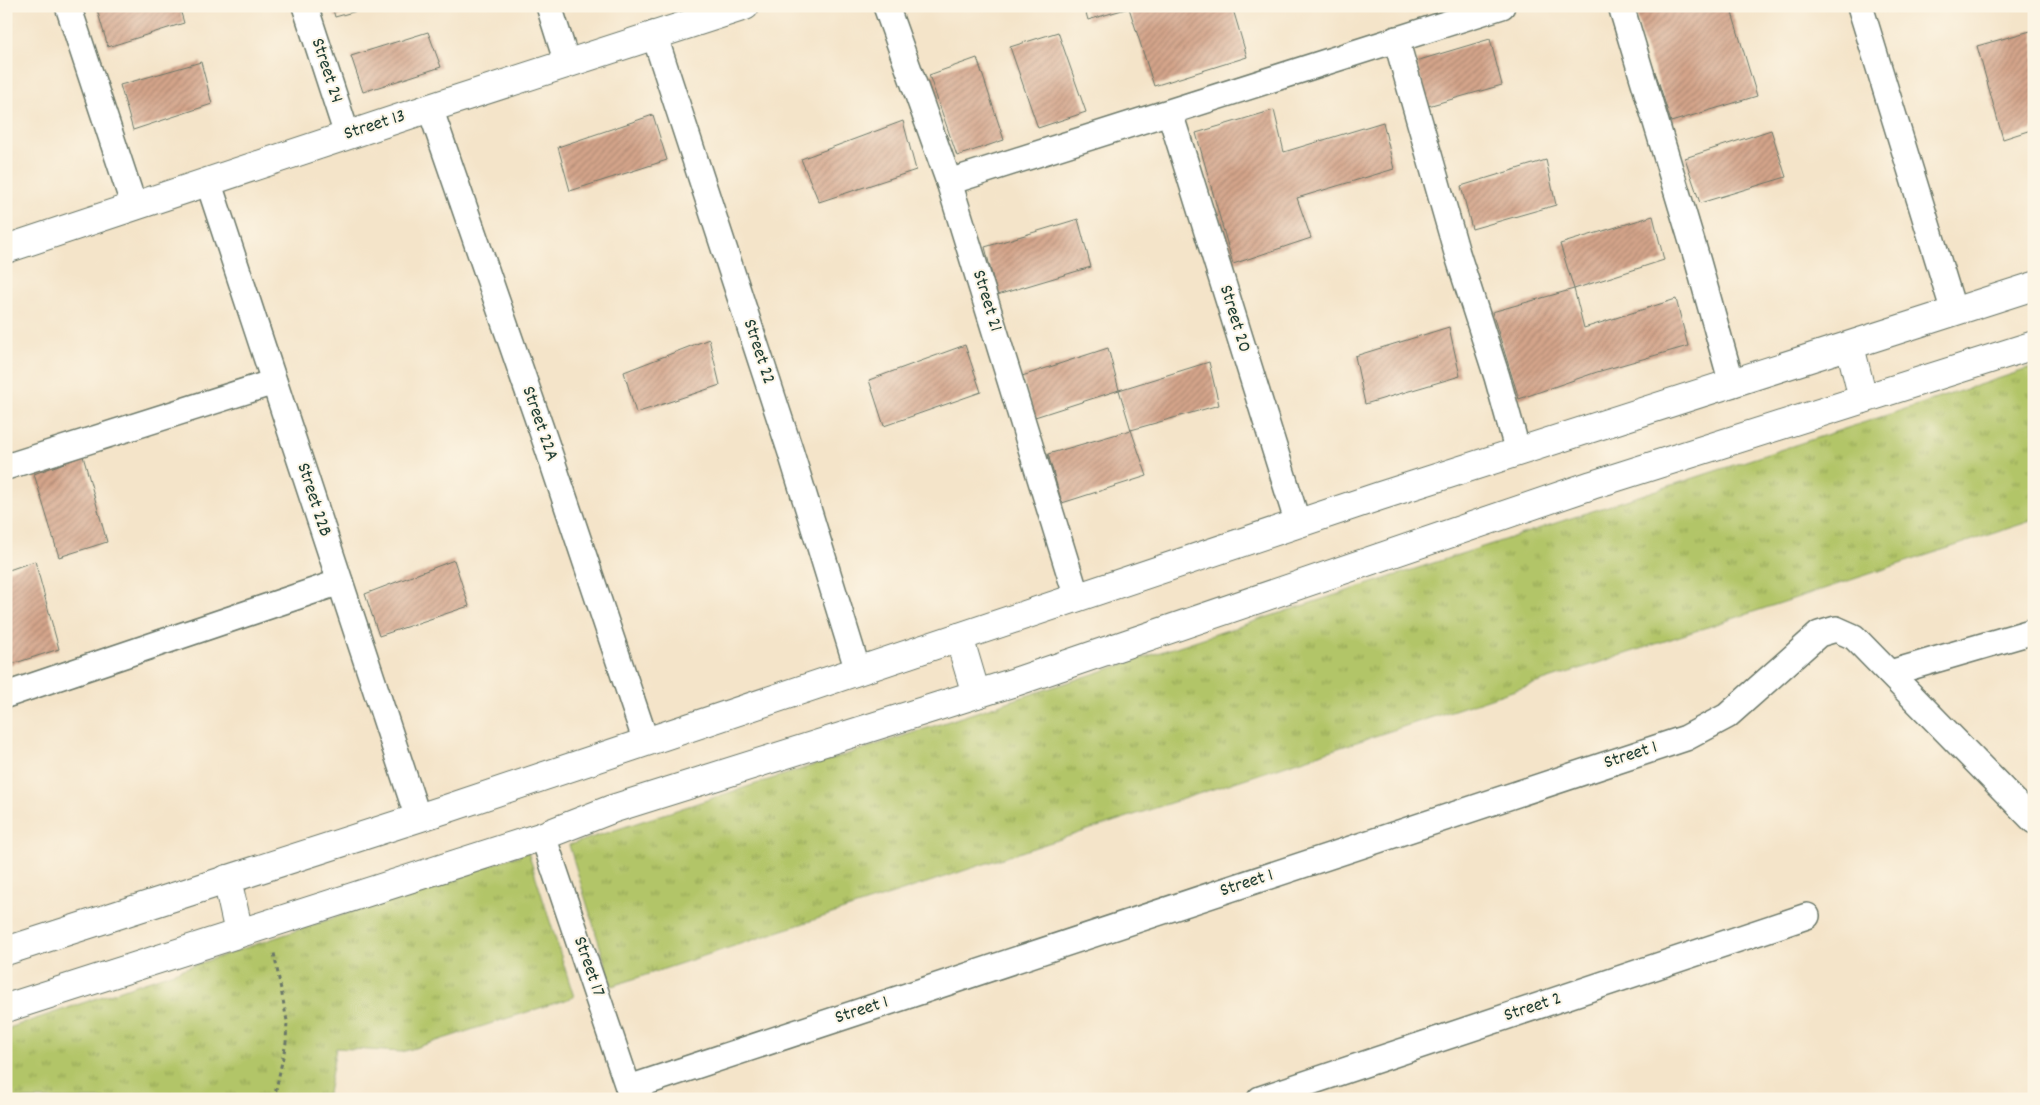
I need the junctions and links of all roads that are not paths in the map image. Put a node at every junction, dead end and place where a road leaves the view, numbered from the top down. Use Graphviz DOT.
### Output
graph roads {
  1 [pos="68,6"];
  2 [pos="305,6"];
  3 [pos="549,6"];
  4 [pos="745,6"];
  5 [pos="886,6"];
  6 [pos="1502,6"];
  7 [pos="1621,6"];
  8 [pos="1860,6"];
  9 [pos="654,34"];
  10 [pos="1396,39"];
  11 [pos="567,63"];
  12 [pos="430,108"];
  13 [pos="1170,113"];
  14 [pos="347,135"];
  15 [pos="208,181"];
  16 [pos="949,182"];
  17 [pos="134,206"];
  18 [pos="6,248"];
  19 [pos="2034,286"];
  20 [pos="1954,312"];
  21 [pos="2034,345"];
  22 [pos="1850,346"];
  23 [pos="274,382"];
  24 [pos="1732,384"];
  25 [pos="1863,399"];
  26 [pos="1518,452"];
  27 [pos="6,467"];
  28 [pos="1298,524"];
  29 [pos="340,582"];
  30 [pos="1077,598"];
  31 [pos="2034,631"];
  32 [pos="959,637"];
  33 [pos="858,671"];
  34 [pos="1890,673"];
  35 [pos="976,694"];
  36 [pos="6,695"];
  37 [pos="646,742"];
  38 [pos="418,818"];
  39 [pos="2034,821"];
  40 [pos="543,836"];
  41 [pos="227,880"];
  42 [pos="1807,916"];
  43 [pos="239,933"];
  44 [pos="6,951"];
  45 [pos="6,1008"];
  46 [pos="631,1093"];
  47 [pos="1260,1099"];
  1 -- 17 [label="street"];
  2 -- 14 [label="street, Street 24"];
  3 -- 11 [label="street"];
  4 -- 9 [label="street, Street 13"];
  5 -- 16 [label="street, Street 21"];
  6 -- 10 [label="street"];
  7 -- 24 [label="street"];
  8 -- 20 [label="street"];
  9 -- 11 [label="street, Street 13"];
  9 -- 33 [label="street, Street 22"];
  10 -- 13 [label="street"];
  10 -- 26 [label="street"];
  11 -- 12 [label="street, Street 13"];
  12 -- 14 [label="street, Street 13"];
  12 -- 37 [label="street, Street 22A"];
  13 -- 16 [label="street"];
  13 -- 28 [label="street, Street 20"];
  14 -- 15 [label="street, Street 13"];
  15 -- 17 [label="street, Street 13"];
  15 -- 23 [label="street, Street 22B"];
  16 -- 30 [label="street, Street 21"];
  17 -- 18 [label="street, Street 13"];
  19 -- 20 [label="street"];
  20 -- 22 [label="street"];
  21 -- 25 [label="street"];
  22 -- 24 [label="street"];
  22 -- 25 [label="street"];
  23 -- 27 [label="street"];
  23 -- 29 [label="street, Street 22B"];
  24 -- 26 [label="street"];
  25 -- 35 [label="street"];
  26 -- 28 [label="street"];
  28 -- 30 [label="street"];
  29 -- 36 [label="street"];
  29 -- 38 [label="street, Street 22B"];
  30 -- 32 [label="street"];
  31 -- 34 [label="street"];
  32 -- 33 [label="street"];
  32 -- 35 [label="street"];
  33 -- 37 [label="street"];
  34 -- 39 [label="street"];
  34 -- 46 [label="street, Street 1"];
  35 -- 40 [label="street"];
  37 -- 38 [label="street"];
  38 -- 41 [label="street"];
  40 -- 43 [label="street"];
  40 -- 46 [label="street, Street 17"];
  41 -- 43 [label="street"];
  41 -- 44 [label="street"];
  42 -- 47 [label="street, Street 2"];
  43 -- 45 [label="street"];
}
